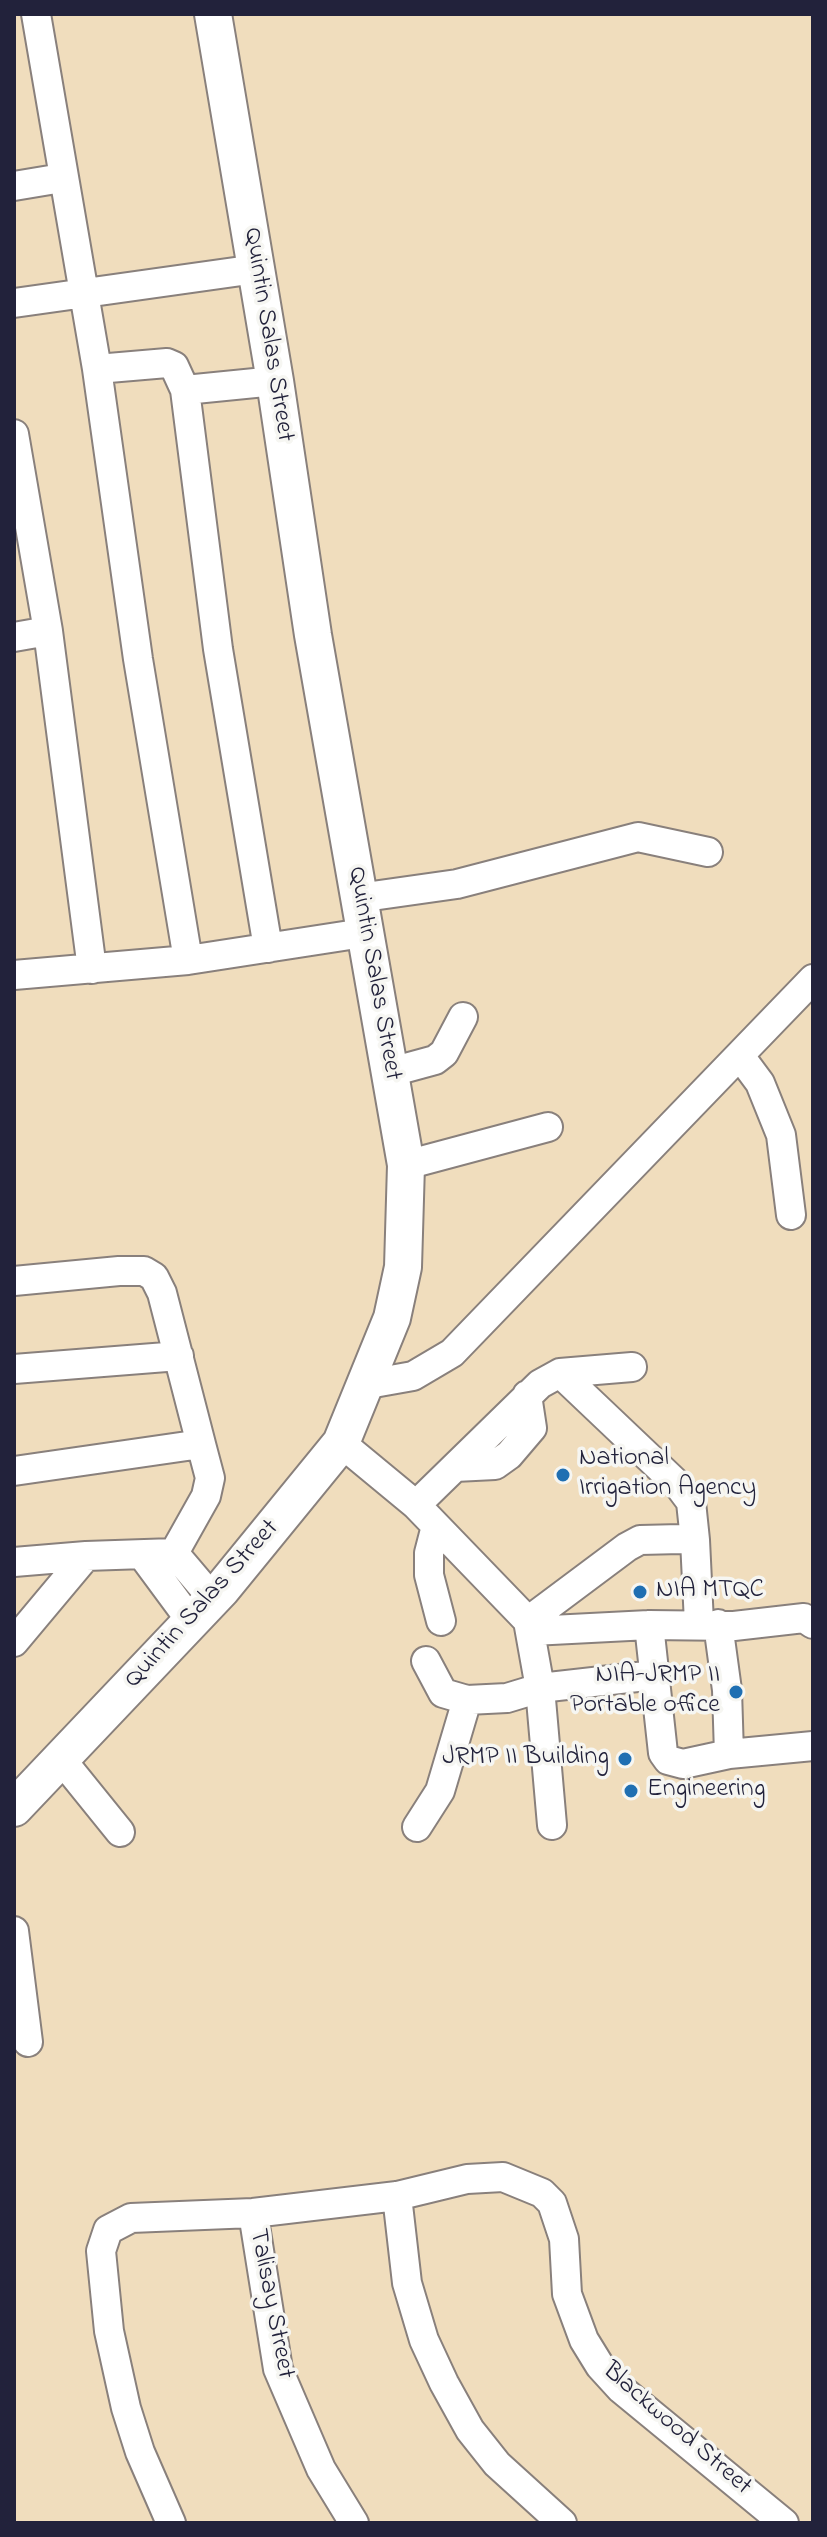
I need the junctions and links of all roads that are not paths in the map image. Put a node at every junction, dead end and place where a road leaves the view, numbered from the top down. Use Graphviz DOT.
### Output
graph roads {
  1 [pos="36,14"];
  2 [pos="213,14"];
  3 [pos="62,178"];
  4 [pos="14,186"];
  5 [pos="256,269"];
  6 [pos="83,293"];
  7 [pos="14,303"];
  8 [pos="97,369"];
  9 [pos="275,381"];
  10 [pos="185,390"];
  11 [pos="14,434"];
  12 [pos="48,631"];
  13 [pos="14,637"];
  14 [pos="708,852"];
  15 [pos="358,898"];
  16 [pos="363,933"];
  17 [pos="268,948"];
  18 [pos="188,960"];
  19 [pos="92,969"];
  20 [pos="14,975"];
  21 [pos="813,979"];
  22 [pos="463,1017"];
  23 [pos="740,1056"];
  24 [pos="391,1072"];
  25 [pos="548,1127"];
  26 [pos="406,1165"];
  27 [pos="791,1215"];
  28 [pos="14,1281"];
  29 [pos="179,1356"];
  30 [pos="632,1367"];
  31 [pos="14,1369"];
  32 [pos="560,1373"];
  33 [pos="368,1384"];
  34 [pos="341,1443"];
  35 [pos="201,1444"];
  36 [pos="14,1471"];
  37 [pos="416,1505"];
  38 [pos="436,1526"];
  39 [pos="695,1540"];
  40 [pos="174,1553"];
  41 [pos="86,1556"];
  42 [pos="143,1556"];
  43 [pos="14,1562"];
  44 [pos="202,1610"];
  45 [pos="441,1621"];
  46 [pos="709,1624"];
  47 [pos="813,1624"];
  48 [pos="649,1625"];
  49 [pos="530,1626"];
  50 [pos="14,1642"];
  51 [pos="426,1661"];
  52 [pos="655,1675"];
  53 [pos="540,1688"];
  54 [pos="467,1700"];
  55 [pos="813,1746"];
  56 [pos="729,1754"];
  57 [pos="61,1759"];
  58 [pos="14,1807"];
  59 [pos="552,1825"];
  60 [pos="417,1827"];
  61 [pos="120,1832"];
  62 [pos="14,1931"];
  63 [pos="28,2042"];
  64 [pos="397,2196"];
  65 [pos="253,2213"];
  66 [pos="171,2523"];
  67 [pos="354,2523"];
  68 [pos="562,2523"];
  69 [pos="784,2523"];
  1 -- 3 [label="street"];
  2 -- 5 [label="main road, Quintin Salas Street"];
  3 -- 4 [label="street"];
  3 -- 6 [label="street"];
  5 -- 6 [label="street"];
  5 -- 9 [label="main road, Quintin Salas Street"];
  6 -- 7 [label="street"];
  6 -- 8 [label="street"];
  8 -- 10 [label="street"];
  8 -- 18 [label="street"];
  9 -- 10 [label="street"];
  9 -- 15 [label="main road, Quintin Salas Street"];
  10 -- 17 [label="street"];
  11 -- 12 [label="street"];
  12 -- 13 [label="street"];
  12 -- 19 [label="street"];
  14 -- 15 [label="street"];
  15 -- 16 [label="main road, Quintin Salas Street"];
  16 -- 17 [label="street"];
  16 -- 24 [label="main road, Quintin Salas Street"];
  17 -- 18 [label="street"];
  18 -- 19 [label="street"];
  19 -- 20 [label="street"];
  21 -- 23 [label="street"];
  22 -- 24 [label="street"];
  23 -- 27 [label="street"];
  23 -- 33 [label="street"];
  24 -- 26 [label="main road, Quintin Salas Street"];
  25 -- 26 [label="street"];
  26 -- 33 [label="main road, Quintin Salas Street"];
  28 -- 29 [label="street"];
  29 -- 31 [label="street"];
  29 -- 35 [label="street"];
  30 -- 32 [label="street"];
  32 -- 37 [label="street"];
  32 -- 39 [label="street"];
  33 -- 34 [label="main road, Quintin Salas Street"];
  34 -- 37 [label="street"];
  34 -- 44 [label="main road, Quintin Salas Street"];
  35 -- 36 [label="street"];
  35 -- 40 [label="street"];
  37 -- 38 [label="street"];
  38 -- 45 [label="street"];
  38 -- 49 [label="street"];
  39 -- 46 [label="street"];
  39 -- 49 [label="street"];
  40 -- 42 [label="street"];
  40 -- 44 [label="street"];
  41 -- 42 [label="street"];
  41 -- 43 [label="street"];
  41 -- 50 [label="street"];
  42 -- 44 [label="street"];
  44 -- 57 [label="main road, Quintin Salas Street"];
  46 -- 47 [label="street"];
  46 -- 48 [label="street"];
  46 -- 56 [label="street"];
  48 -- 49 [label="street"];
  48 -- 52 [label="street"];
  49 -- 53 [label="street"];
  51 -- 54 [label="street"];
  52 -- 53 [label="street"];
  52 -- 56 [label="street"];
  53 -- 54 [label="street"];
  53 -- 59 [label="street"];
  54 -- 60 [label="street"];
  55 -- 56 [label="street"];
  57 -- 58 [label="main road, Quintin Salas Street"];
  57 -- 61 [label="street"];
  62 -- 63 [label="street"];
  64 -- 65 [label="street"];
  64 -- 68 [label="street"];
  64 -- 69 [label="street, Blackwood Street"];
  65 -- 66 [label="street"];
  65 -- 67 [label="street, Talisay Street"];
}
